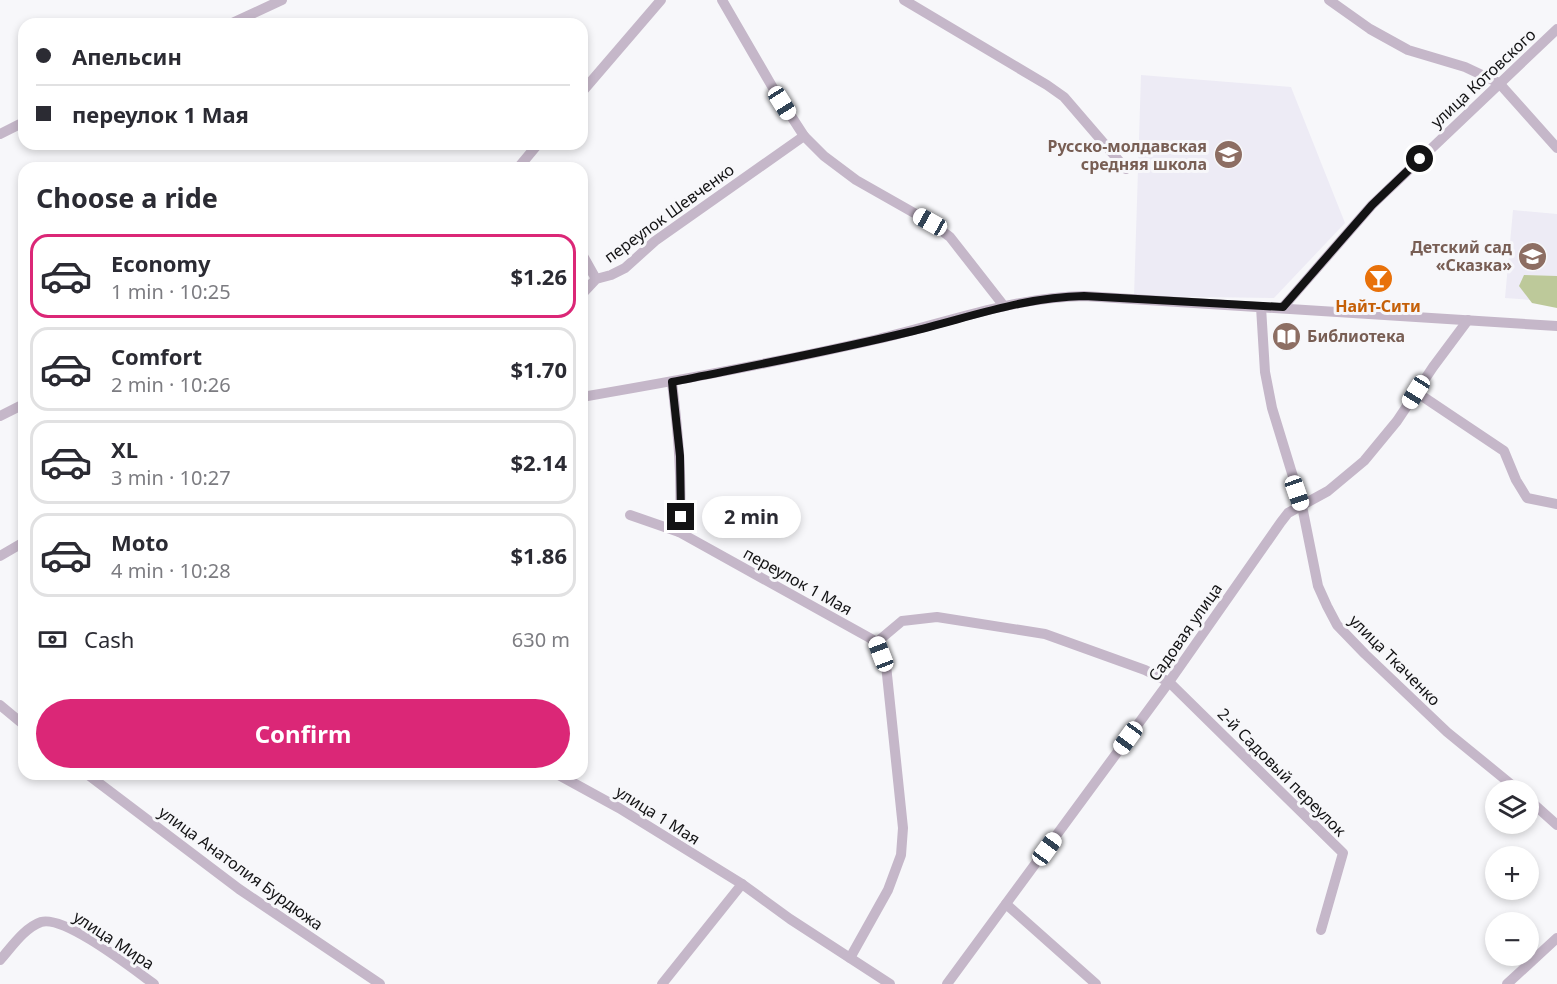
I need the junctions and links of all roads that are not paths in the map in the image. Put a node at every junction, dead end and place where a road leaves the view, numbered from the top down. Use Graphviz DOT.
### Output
graph roads {
  1 [pos="282,0"];
  2 [pos="661,0"];
  3 [pos="722,0"];
  4 [pos="904,0"];
  5 [pos="1329,0"];
  6 [pos="243,18"];
  7 [pos="1557,29"];
  8 [pos="1499,83"];
  9 [pos="588,86"];
  10 [pos="18,125"];
  11 [pos="0,134"];
  12 [pos="804,136"];
  13 [pos="1557,148"];
  14 [pos="533,150"];
  15 [pos="523,162"];
  16 [pos="1126,169"];
  17 [pos="588,265"];
  18 [pos="596,279"];
  19 [pos="588,288"];
  20 [pos="1004,306"];
  21 [pos="1261,307"];
  22 [pos="1283,307"];
  23 [pos="1468,320"];
  24 [pos="1557,326"];
  25 [pos="672,382"];
  26 [pos="1416,392"];
  27 [pos="588,396"];
  28 [pos="18,407"];
  29 [pos="0,416"];
  30 [pos="1557,504"];
  31 [pos="1302,506"];
  32 [pos="630,515"];
  33 [pos="679,532"];
  34 [pos="18,546"];
  35 [pos="0,556"];
  36 [pos="877,642"];
  37 [pos="1169,682"];
  38 [pos="0,705"];
  39 [pos="18,720"];
  40 [pos="95,780"];
  41 [pos="568,780"];
  42 [pos="1506,780"];
  43 [pos="1539,809"];
  44 [pos="1557,825"];
  45 [pos="742,884"];
  46 [pos="1006,904"];
  47 [pos="1321,930"];
  48 [pos="1557,938"];
  49 [pos="850,958"];
  50 [pos="0,960"];
  51 [pos="154,984"];
  52 [pos="380,984"];
  53 [pos="662,984"];
  54 [pos="890,984"];
  55 [pos="947,984"];
  56 [pos="1096,984"];
  57 [pos="1507,984"];
  1 -- 6 [label="street"];
  2 -- 9 [label="street"];
  3 -- 12 [label="street"];
  4 -- 16 [label="street"];
  5 -- 8 [label="street"];
  7 -- 8 [label="street, улица Котовского"];
  8 -- 13 [label="street"];
  8 -- 22 [label="street, улица Котовского"];
  10 -- 11 [label="street"];
  12 -- 18 [label="street, переулок Шевченко"];
  12 -- 20 [label="street"];
  14 -- 15 [label="street"];
  17 -- 18 [label="street"];
  18 -- 19 [label="street, переулок Шевченко"];
  20 -- 21 [label="street"];
  20 -- 25 [label="street"];
  21 -- 22 [label="street"];
  21 -- 31 [label="street, улица Ткаченко"];
  22 -- 23 [label="street"];
  23 -- 24 [label="street"];
  23 -- 26 [label="street, Садовая улица"];
  25 -- 27 [label="street"];
  25 -- 33 [label="street"];
  26 -- 30 [label="street"];
  26 -- 31 [label="street, Садовая улица"];
  28 -- 29 [label="street"];
  31 -- 37 [label="street, Садовая улица"];
  31 -- 42 [label="street, улица Ткаченко"];
  32 -- 33 [label="street, переулок 1 Мая"];
  33 -- 36 [label="street, переулок 1 Мая"];
  34 -- 35 [label="street"];
  36 -- 37 [label="street"];
  36 -- 49 [label="street"];
  37 -- 46 [label="street, Садовая улица"];
  37 -- 47 [label="street, 2-й Садовый переулок"];
  38 -- 39 [label="street"];
  40 -- 52 [label="street, улица Анатолия Бурдюжа"];
  41 -- 45 [label="street, улица 1 Мая"];
  43 -- 44 [label="street"];
  45 -- 49 [label="street, улица 1 Мая"];
  45 -- 53 [label="street"];
  46 -- 55 [label="street, Садовая улица"];
  46 -- 56 [label="street"];
  48 -- 57 [label="street"];
  49 -- 54 [label="street, улица 1 Мая"];
  50 -- 51 [label="street, улица Мира"];
}
